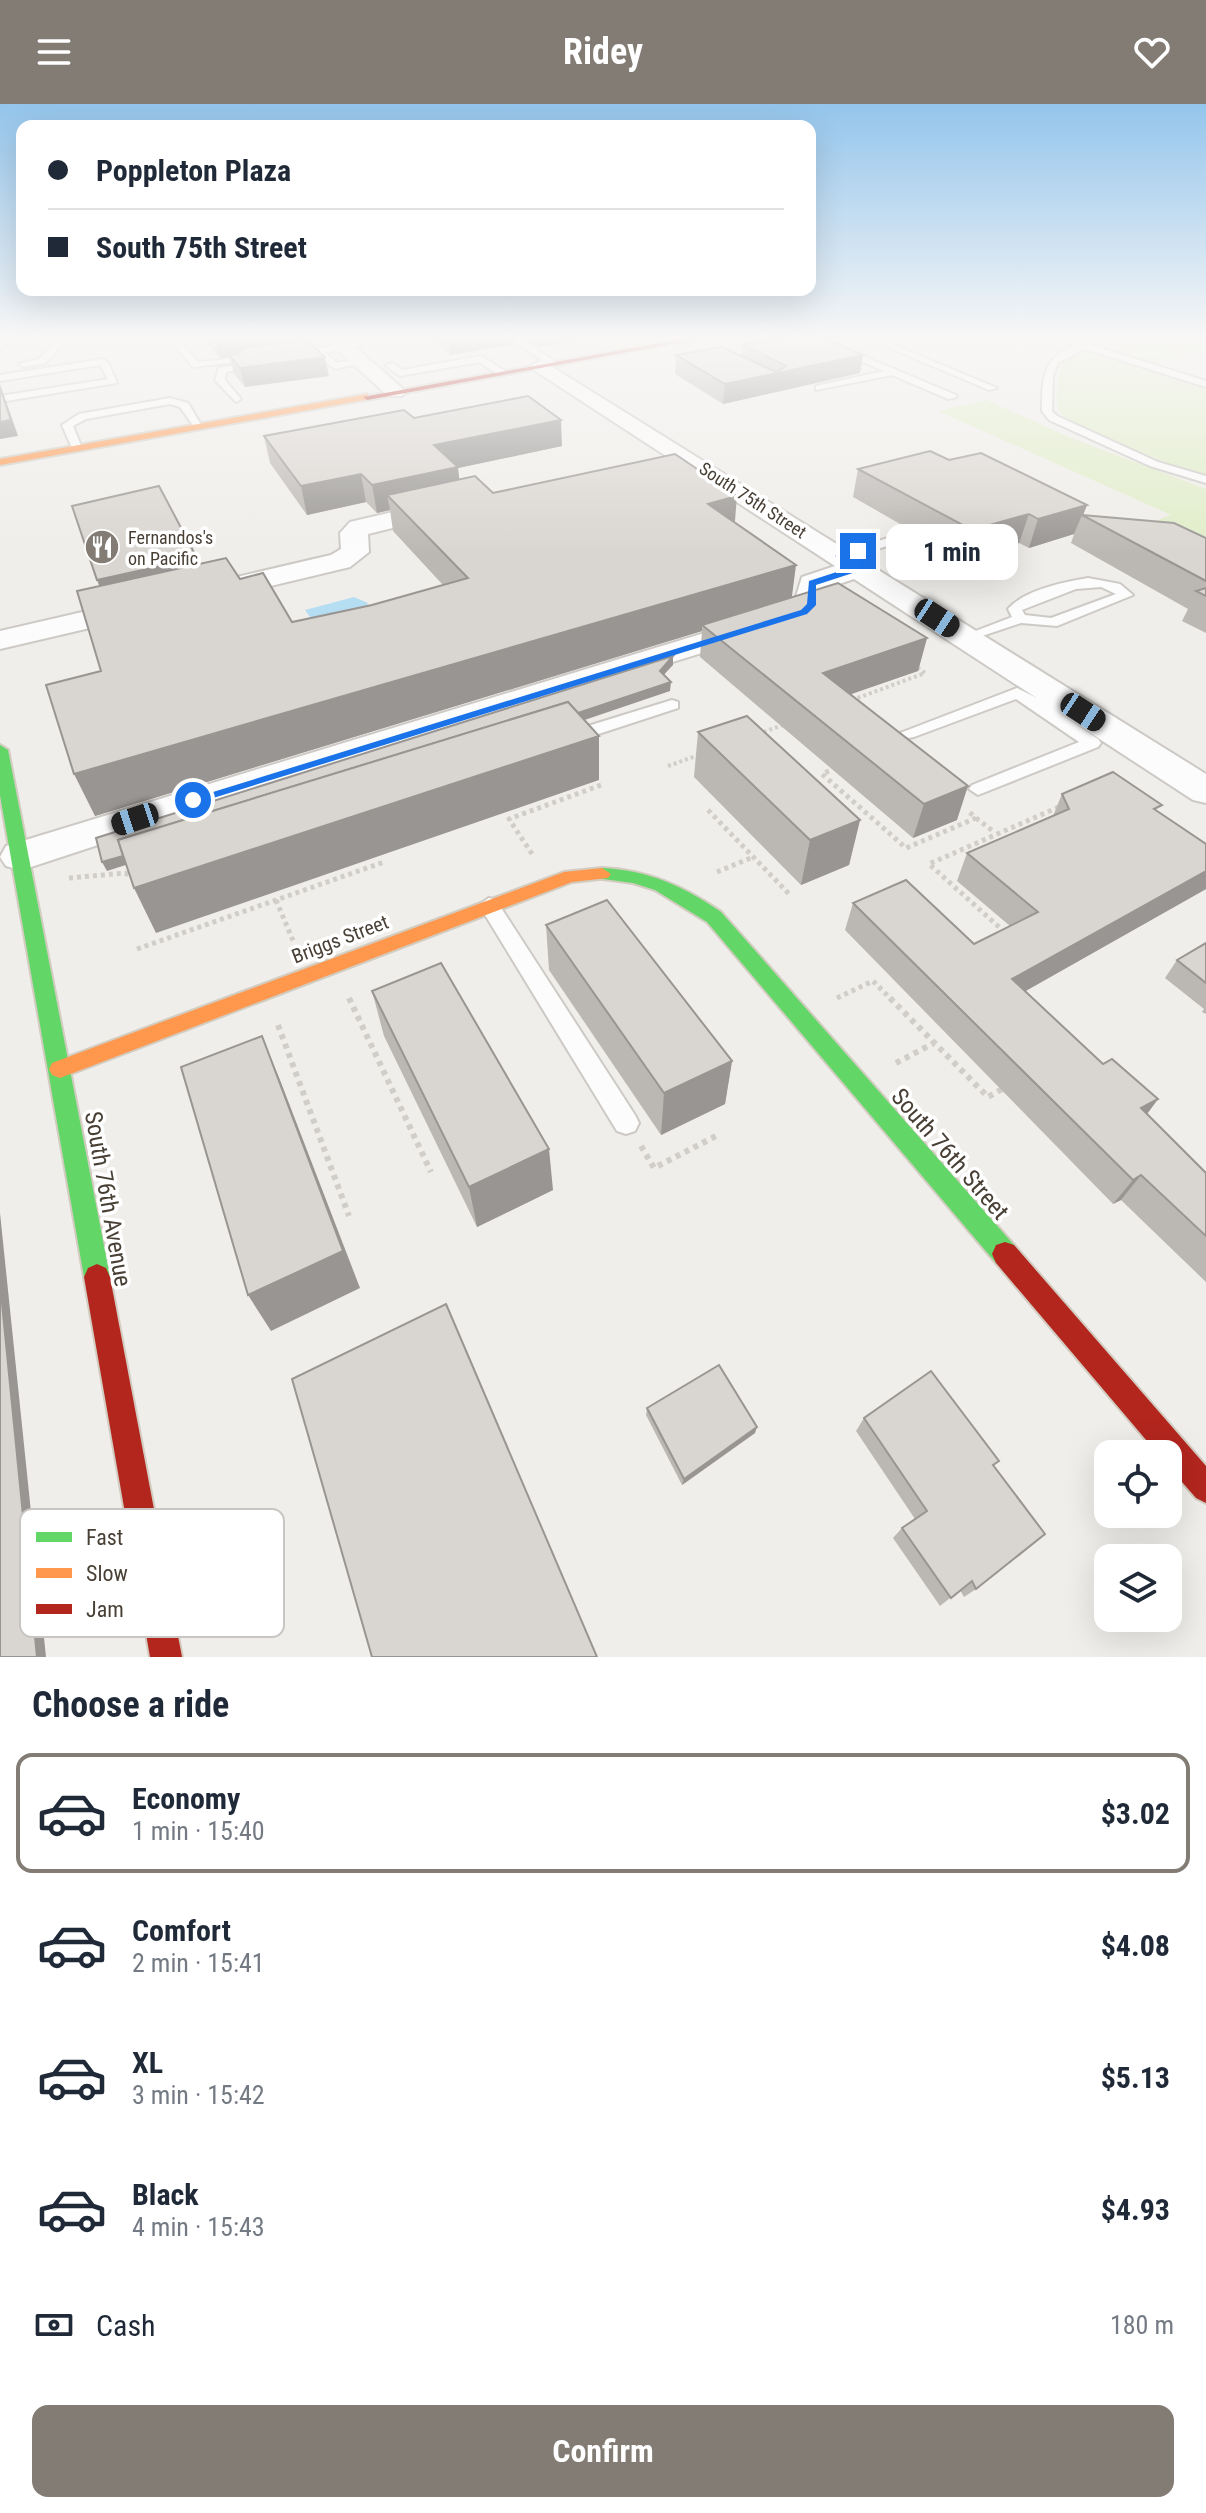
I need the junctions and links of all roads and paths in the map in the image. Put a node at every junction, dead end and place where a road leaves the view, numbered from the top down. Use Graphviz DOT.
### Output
graph roads {
  1 [pos="121,409"];
  2 [pos="187,409"];
  3 [pos="294,409"];
  4 [pos="614,409"];
  5 [pos="1047,409"];
  6 [pos="199,426"];
  7 [pos="77,448"];
  8 [pos="687,458"];
  9 [pos="0,462"];
  10 [pos="645,464"];
  11 [pos="1206,480"];
  12 [pos="467,503"];
  13 [pos="906,536"];
  14 [pos="849,562"];
  15 [pos="1020,619"];
  16 [pos="967,637"];
  17 [pos="0,640"];
  18 [pos="912,665"];
  19 [pos="851,700"];
  20 [pos="1047,700"];
  21 [pos="672,705"];
  22 [pos="794,721"];
  23 [pos="908,733"];
  24 [pos="752,736"];
  25 [pos="553,743"];
  26 [pos="710,751"];
  27 [pos="0,752"];
  28 [pos="668,766"];
  29 [pos="829,771"];
  30 [pos="601,785"];
  31 [pos="978,789"];
  32 [pos="1206,791"];
  33 [pos="1066,803"];
  34 [pos="965,808"];
  35 [pos="708,810"];
  36 [pos="976,818"];
  37 [pos="995,833"];
  38 [pos="526,845"];
  39 [pos="20,856"];
  40 [pos="384,862"];
  41 [pos="640,876"];
  42 [pos="133,877"];
  43 [pos="26,891"];
  44 [pos="791,896"];
  45 [pos="276,900"];
  46 [pos="489,905"];
  47 [pos="999,927"];
  48 [pos="137,949"];
  49 [pos="308,974"];
  50 [pos="265,991"];
  51 [pos="353,1007"];
  52 [pos="799,1016"];
  53 [pos="60,1069"];
  54 [pos="1016,1082"];
  55 [pos="626,1123"];
  56 [pos="716,1136"];
  57 [pos="431,1172"];
  58 [pos="349,1216"];
  59 [pos="1206,1488"];
  60 [pos="139,1509"];
  61 [pos="162,1637"];
  62 [pos="166,1657"];
  1 -- 7 [label="lane"];
  2 -- 6 [label="lane"];
  3 -- 6 [label="street"];
  4 -- 8 [label="street, South 75th Street"];
  5 -- 11 [label="lane"];
  6 -- 7 [label="street"];
  7 -- 9 [label="street"];
  8 -- 10 [label="street"];
  8 -- 14 [label="street, South 75th Street"];
  12 -- 17 [label="street"];
  13 -- 14 [label="lane"];
  14 -- 16 [label="street, South 75th Street"];
  14 -- 39 [label="street"];
  15 -- 15 [label="lane"];
  15 -- 16 [label="lane"];
  16 -- 20 [label="street, South 75th Street"];
  18 -- 19 [label="path"];
  20 -- 23 [label="lane"];
  20 -- 31 [label="lane"];
  20 -- 32 [label="street, South 75th Street"];
  21 -- 25 [label="lane"];
  22 -- 24 [label="path"];
  26 -- 28 [label="path"];
  27 -- 39 [label="street, South 76th Avenue"];
  29 -- 36 [label="path"];
  30 -- 38 [label="path"];
  33 -- 37 [label="path"];
  34 -- 36 [label="path"];
  35 -- 44 [label="path"];
  36 -- 37 [label="path"];
  37 -- 47 [label="path"];
  39 -- 43 [label="street, South 76th Avenue"];
  40 -- 45 [label="path"];
  41 -- 46 [label="street, Briggs Street"];
  41 -- 52 [label="street, South 76th Street"];
  42 -- 43 [label="path"];
  43 -- 53 [label="street, South 76th Avenue"];
  45 -- 48 [label="path"];
  45 -- 49 [label="path"];
  46 -- 49 [label="street, Briggs Street"];
  46 -- 55 [label="lane"];
  49 -- 50 [label="street, Briggs Street"];
  50 -- 53 [label="street, Briggs Street"];
  50 -- 58 [label="path"];
  51 -- 57 [label="path"];
  52 -- 54 [label="path"];
  52 -- 59 [label="street, South 76th Street"];
  53 -- 60 [label="street, South 76th Avenue"];
  55 -- 56 [label="path"];
  61 -- 62 [label="street, South 76th Avenue"];
}
